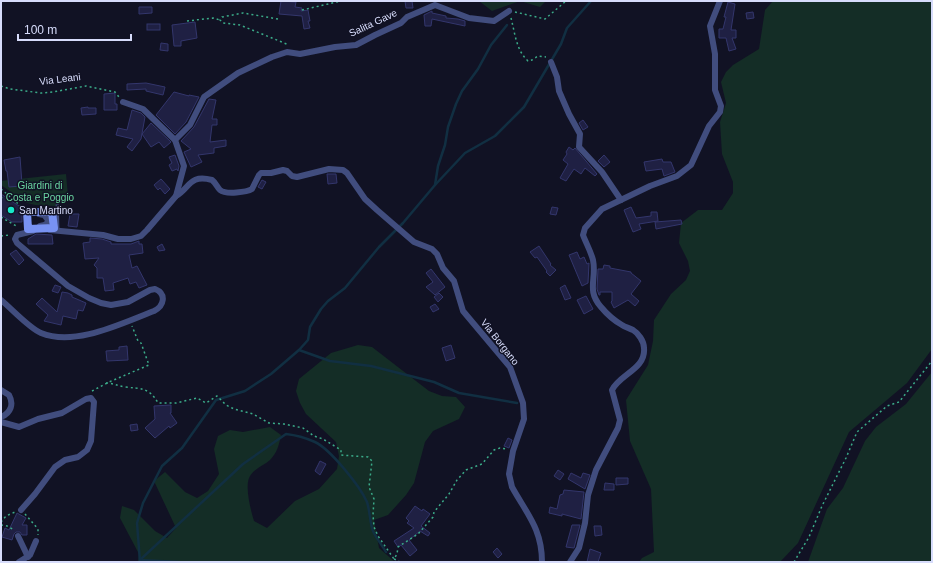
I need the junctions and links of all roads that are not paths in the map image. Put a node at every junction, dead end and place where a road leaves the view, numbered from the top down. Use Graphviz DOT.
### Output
graph roads {
  1 [pos="720,1"];
  2 [pos="509,10"];
  3 [pos="551,62"];
  4 [pos="122,102"];
  5 [pos="174,140"];
  6 [pos="176,196"];
  7 [pos="56,198"];
  8 [pos="621,200"];
  9 [pos="58,230"];
  10 [pos="26,231"];
  11 [pos="1,300"];
  12 [pos="1,390"];
  13 [pos="1,417"];
  14 [pos="1,422"];
  15 [pos="21,510"];
  16 [pos="18,536"];
  17 [pos="36,541"];
  18 [pos="28,557"];
  19 [pos="19,562"];
  20 [pos="542,562"];
  21 [pos="570,562"];
  1 -- 8 [label="street"];
  2 -- 5 [label="street, Salita Gave"];
  3 -- 8 [label="street"];
  4 -- 5 [label="street"];
  5 -- 6 [label="street"];
  6 -- 9 [label="street"];
  6 -- 20 [label="street, Via Borgano"];
  7 -- 9 [label="lane"];
  8 -- 21 [label="street"];
  9 -- 10 [label="street"];
  10 -- 10 [label="street"];
  10 -- 11 [label="street"];
  12 -- 13 [label="street"];
  14 -- 15 [label="street"];
  16 -- 18 [label="street"];
  17 -- 18 [label="street"];
  18 -- 19 [label="street"];
}
